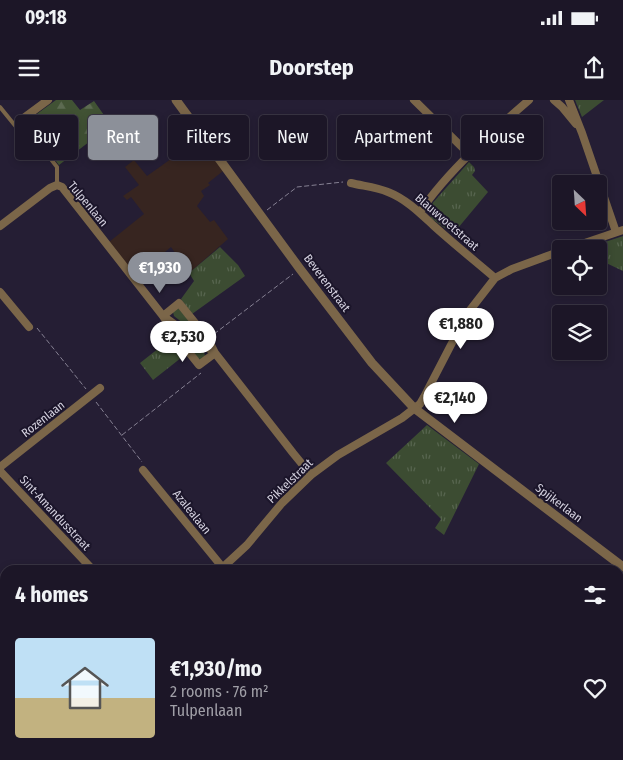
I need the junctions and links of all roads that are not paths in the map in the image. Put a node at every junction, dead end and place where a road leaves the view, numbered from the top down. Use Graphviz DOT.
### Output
graph roads {
  1 [pos="48,100"];
  2 [pos="176,100"];
  3 [pos="414,100"];
  4 [pos="529,100"];
  5 [pos="554,100"];
  6 [pos="569,100"];
  7 [pos="0,107"];
  8 [pos="28,115"];
  9 [pos="513,115"];
  10 [pos="582,134"];
  11 [pos="461,146"];
  12 [pos="465,160"];
  13 [pos="351,183"];
  14 [pos="57,185"];
  15 [pos="420,212"];
  16 [pos="0,226"];
  17 [pos="620,231"];
  18 [pos="594,240"];
  19 [pos="552,254"];
  20 [pos="496,278"];
  21 [pos="0,292"];
  22 [pos="164,316"];
  23 [pos="29,326"];
  24 [pos="215,353"];
  25 [pos="100,388"];
  26 [pos="414,408"];
  27 [pos="480,459"];
  28 [pos="0,467"];
  29 [pos="144,470"];
  30 [pos="0,472"];
  31 [pos="311,475"];
  32 [pos="88,565"];
  33 [pos="218,565"];
  34 [pos="225,565"];
  35 [pos="620,565"];
  1 -- 8 [label="street"];
  2 -- 26 [label="street, Beverenstraat"];
  3 -- 11 [label="street"];
  4 -- 9 [label="street"];
  5 -- 10 [label="street"];
  6 -- 10 [label="street"];
  7 -- 14 [label="lane"];
  10 -- 17 [label="street"];
  12 -- 15 [label="street"];
  13 -- 15 [label="street, Blauwvoetstraat"];
  14 -- 16 [label="street, Tulpenlaan"];
  14 -- 22 [label="street, Tulpenlaan"];
  15 -- 20 [label="street, Blauwvoetstraat"];
  17 -- 18 [label="street"];
  19 -- 20 [label="street"];
  20 -- 26 [label="street, Pikkelstraat"];
  21 -- 23 [label="street"];
  22 -- 24 [label="street, Tulpenlaan"];
  22 -- 24 [label="street, Tulpenlaan"];
  22 -- 24 [label="street, Tulpenlaan"];
  24 -- 31 [label="street, Tulpenlaan"];
  25 -- 28 [label="street, Rozenlaan"];
  26 -- 27 [label="street, Beverenstraat"];
  26 -- 31 [label="street, Pikkelstraat"];
  27 -- 35 [label="street, Spijkerlaan"];
  29 -- 33 [label="street, Azalealaan"];
  30 -- 32 [label="street, Sint-Amandusstraat"];
  31 -- 34 [label="street, Pikkelstraat"];
}
